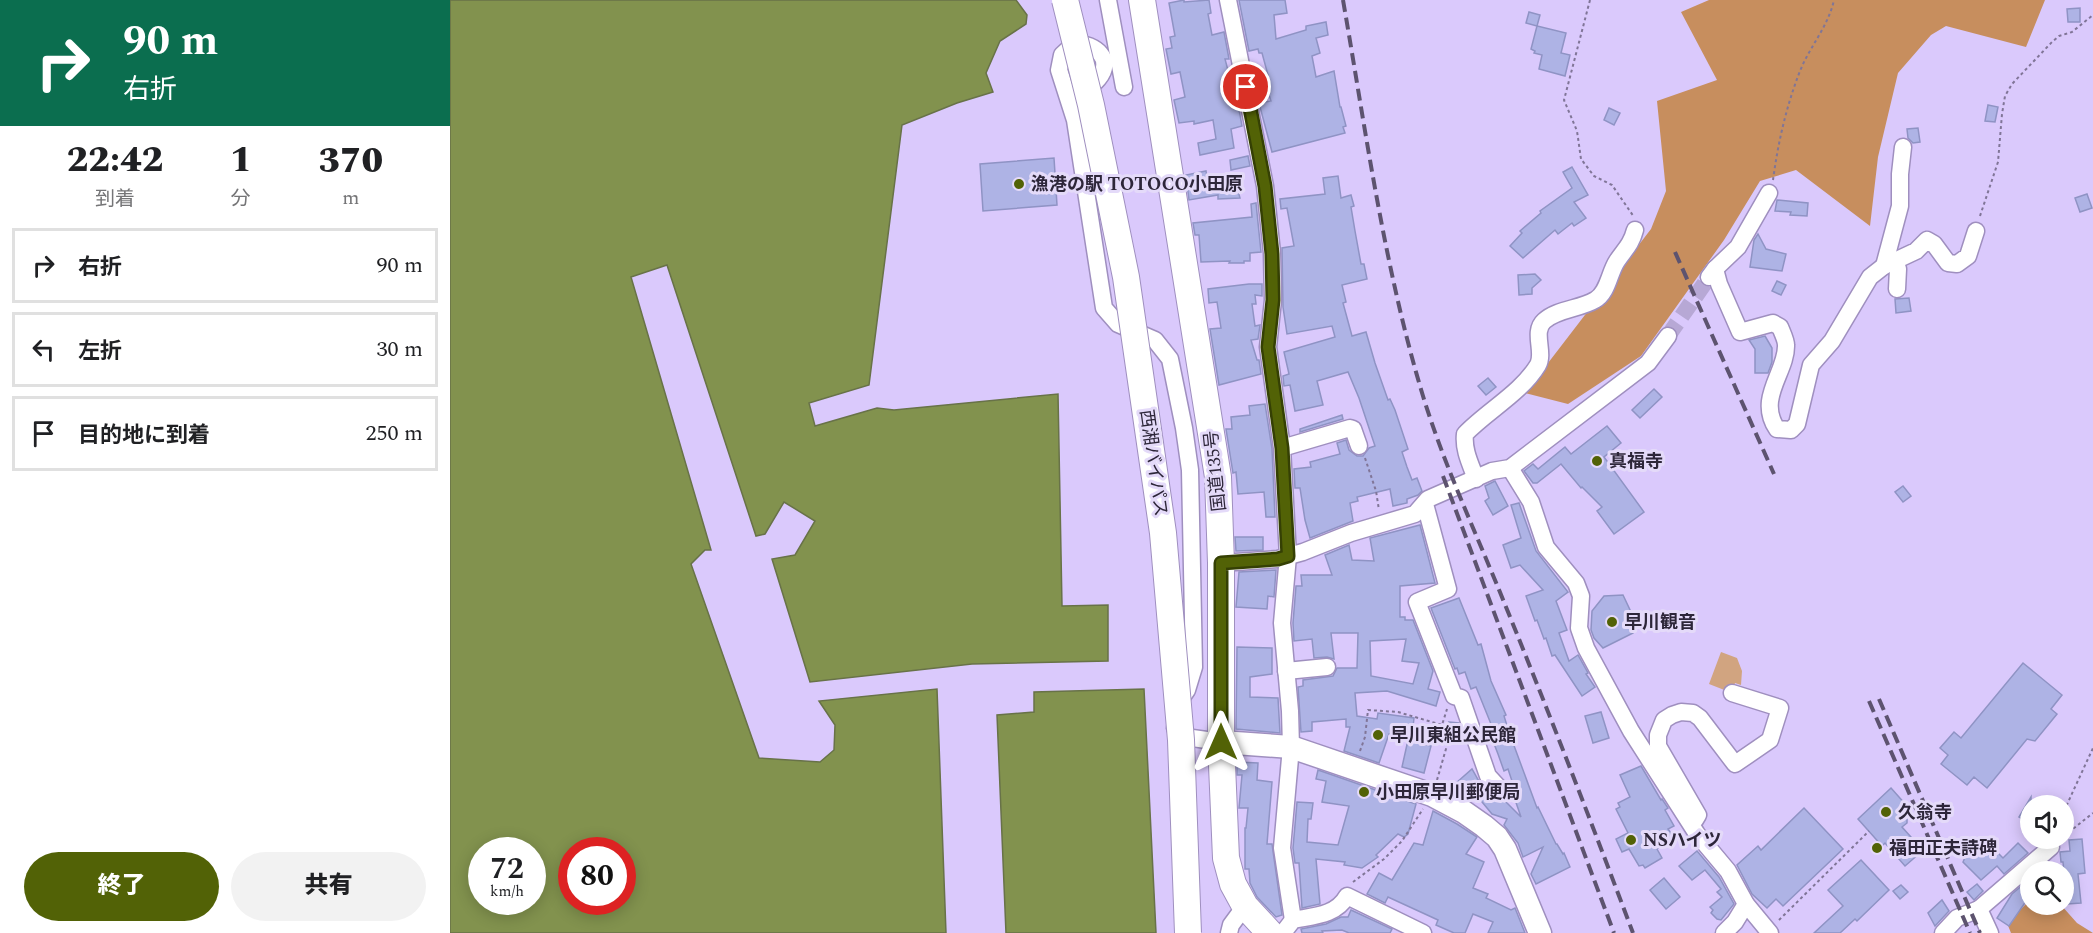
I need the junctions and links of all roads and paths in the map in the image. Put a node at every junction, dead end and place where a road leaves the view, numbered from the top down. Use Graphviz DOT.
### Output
graph roads {
  1 [pos="1059,0"];
  2 [pos="1065,0"];
  3 [pos="1108,0"];
  4 [pos="1142,0"];
  5 [pos="1228,0"];
  6 [pos="1590,0"];
  7 [pos="1834,0"];
  8 [pos="2093,15"];
  9 [pos="1124,87"];
  10 [pos="1075,120"];
  11 [pos="1904,147"];
  12 [pos="1769,193"];
  13 [pos="1635,230"];
  14 [pos="1976,231"];
  15 [pos="1889,263"];
  16 [pos="1897,289"];
  17 [pos="1668,336"];
  18 [pos="1359,446"];
  19 [pos="1282,448"];
  20 [pos="1510,468"];
  21 [pos="1476,479"];
  22 [pos="1425,504"];
  23 [pos="1381,525"];
  24 [pos="1288,556"];
  25 [pos="1221,563"];
  26 [pos="1327,667"];
  27 [pos="1286,671"];
  28 [pos="1732,693"];
  29 [pos="1455,696"];
  30 [pos="1442,725"];
  31 [pos="1221,742"];
  32 [pos="1291,747"];
  33 [pos="2093,748"];
  34 [pos="1353,767"];
  35 [pos="1500,789"];
  36 [pos="1432,795"];
  37 [pos="2071,795"];
  38 [pos="2093,813"];
  39 [pos="1692,826"];
  40 [pos="2074,828"];
  41 [pos="1869,831"];
  42 [pos="2049,849"];
  43 [pos="1347,896"];
  44 [pos="1746,904"];
  45 [pos="1245,906"];
  46 [pos="1979,909"];
  47 [pos="1288,927"];
  48 [pos="1769,932"];
  49 [pos="1180,933"];
  50 [pos="1188,933"];
  51 [pos="1229,933"];
  52 [pos="1270,933"];
  53 [pos="1423,933"];
  54 [pos="1540,933"];
  55 [pos="1724,933"];
  56 [pos="1943,933"];
  57 [pos="1990,933"];
  1 -- 49 [label="highway, 西湘バイパス"];
  2 -- 50 [label="highway, 西湘バイパス, bridge"];
  3 -- 9 [label="street"];
  4 -- 25 [label="highway, 国道135号"];
  5 -- 19 [label="street"];
  6 -- 13 [label="path"];
  7 -- 12 [label="path"];
  8 -- 14 [label="path"];
  10 -- 31 [label="street"];
  11 -- 15 [label="street"];
  12 -- 15 [label="street"];
  13 -- 21 [label="street"];
  14 -- 15 [label="street"];
  15 -- 16 [label="street"];
  17 -- 20 [label="street"];
  18 -- 19 [label="street"];
  18 -- 23 [label="path"];
  19 -- 24 [label="street"];
  20 -- 21 [label="street"];
  20 -- 39 [label="street"];
  21 -- 22 [label="street"];
  22 -- 23 [label="street"];
  22 -- 29 [label="street"];
  23 -- 24 [label="street"];
  24 -- 25 [label="street"];
  24 -- 27 [label="street"];
  25 -- 31 [label="highway, 国道135号"];
  26 -- 27 [label="street"];
  27 -- 32 [label="street"];
  28 -- 39 [label="street"];
  29 -- 30 [label="path"];
  29 -- 35 [label="street"];
  30 -- 34 [label="path"];
  30 -- 36 [label="path"];
  31 -- 32 [label="main road"];
  31 -- 45 [label="highway, 国道135号"];
  32 -- 34 [label="main road"];
  32 -- 47 [label="street"];
  33 -- 37 [label="path"];
  34 -- 36 [label="main road"];
  36 -- 43 [label="path"];
  36 -- 54 [label="main road"];
  38 -- 40 [label="path"];
  39 -- 44 [label="street"];
  41 -- 48 [label="path"];
  42 -- 46 [label="street"];
  43 -- 47 [label="street"];
  43 -- 53 [label="street"];
  44 -- 48 [label="street"];
  44 -- 55 [label="street"];
  45 -- 51 [label="street"];
  45 -- 52 [label="highway, 国道135号"];
  46 -- 56 [label="street"];
  46 -- 57 [label="street"];
}
